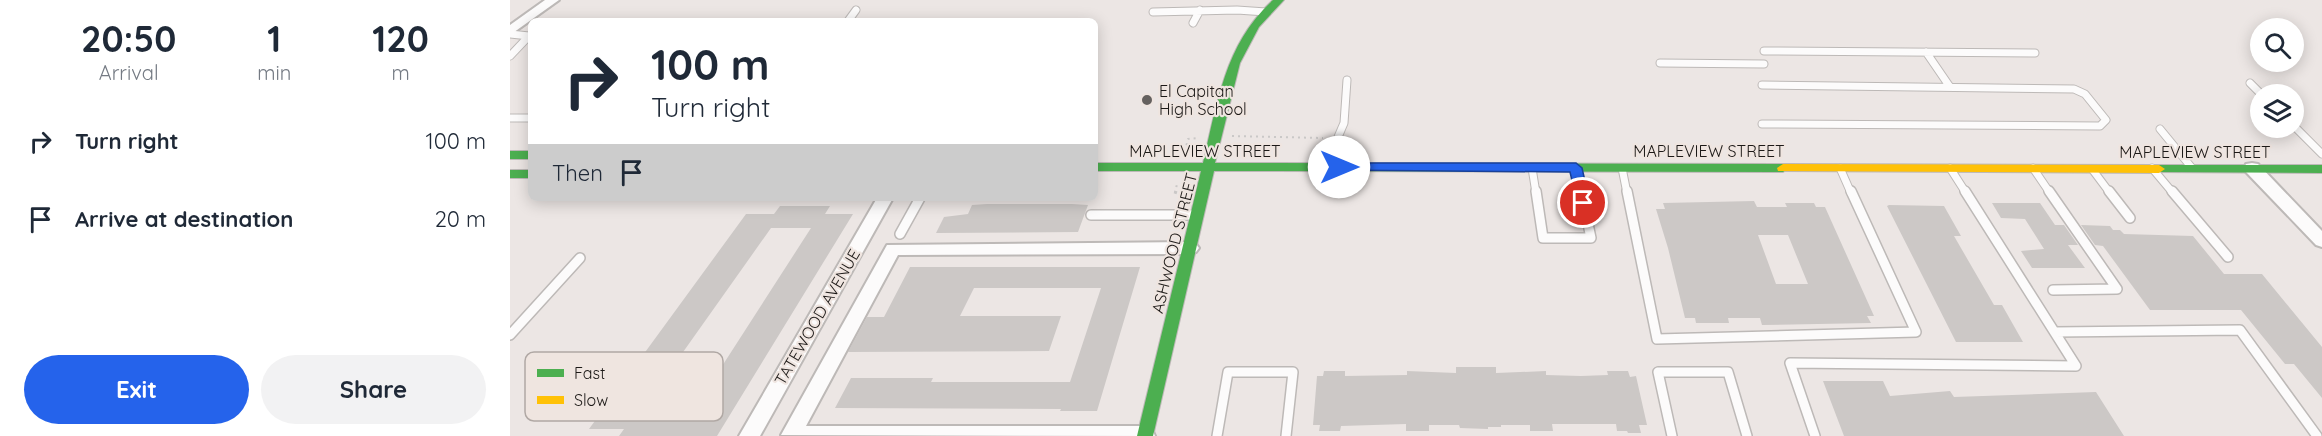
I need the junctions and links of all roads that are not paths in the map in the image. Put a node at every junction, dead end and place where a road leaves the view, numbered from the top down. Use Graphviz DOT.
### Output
graph roads {
  1 [pos="553,0"];
  2 [pos="1279,0"];
  3 [pos="856,10"];
  4 [pos="1200,10"];
  5 [pos="1154,12"];
  6 [pos="1266,12"];
  7 [pos="529,18"];
  8 [pos="850,18"];
  9 [pos="528,19"];
  10 [pos="1193,24"];
  11 [pos="510,32"];
  12 [pos="528,38"];
  13 [pos="528,40"];
  14 [pos="1764,51"];
  15 [pos="1926,52"];
  16 [pos="2036,53"];
  17 [pos="510,56"];
  18 [pos="1659,63"];
  19 [pos="1764,64"];
  20 [pos="1347,80"];
  21 [pos="1762,85"];
  22 [pos="1950,87"];
  23 [pos="510,118"];
  24 [pos="528,118"];
  25 [pos="1762,124"];
  26 [pos="2160,129"];
  27 [pos="2304,136"];
  28 [pos="2322,154"];
  29 [pos="510,155"];
  30 [pos="528,155"];
  31 [pos="1098,167"];
  32 [pos="1209,167"];
  33 [pos="1339,167"];
  34 [pos="1532,168"];
  35 [pos="1576,168"];
  36 [pos="1622,168"];
  37 [pos="1840,168"];
  38 [pos="1950,168"];
  39 [pos="2032,168"];
  40 [pos="2092,168"];
  41 [pos="2151,168"];
  42 [pos="2192,168"];
  43 [pos="2252,168"];
  44 [pos="2322,169"];
  45 [pos="510,174"];
  46 [pos="528,174"];
  47 [pos="883,201"];
  48 [pos="918,201"];
  49 [pos="1091,215"];
  50 [pos="1198,215"];
  51 [pos="2130,218"];
  52 [pos="900,234"];
  53 [pos="2322,241"];
  54 [pos="1190,248"];
  55 [pos="2228,257"];
  56 [pos="580,258"];
  57 [pos="2052,290"];
  58 [pos="2055,332"];
  59 [pos="510,335"];
  60 [pos="750,436"];
  61 [pos="1145,436"];
  62 [pos="1217,436"];
  63 [pos="1286,436"];
  64 [pos="1672,436"];
  65 [pos="1747,436"];
  66 [pos="1815,436"];
  67 [pos="2317,436"];
  1 -- 7 [label="street"];
  2 -- 6 [label="main road, ASHWOOD STREET"];
  3 -- 8 [label="lane"];
  4 -- 5 [label="lane"];
  4 -- 6 [label="lane"];
  4 -- 10 [label="lane"];
  6 -- 32 [label="main road, ASHWOOD STREET"];
  9 -- 11 [label="street"];
  11 -- 12 [label="lane"];
  13 -- 17 [label="lane"];
  14 -- 15 [label="lane"];
  15 -- 16 [label="lane"];
  15 -- 22 [label="lane"];
  18 -- 19 [label="lane"];
  20 -- 33 [label="lane"];
  21 -- 22 [label="lane"];
  22 -- 25 [label="lane"];
  23 -- 24 [label="lane"];
  26 -- 42 [label="lane"];
  27 -- 28 [label="lane"];
  29 -- 30 [label="main road"];
  31 -- 32 [label="main road, MAPLEVIEW STREET"];
  32 -- 33 [label="main road, MAPLEVIEW STREET"];
  32 -- 50 [label="main road, ASHWOOD STREET"];
  33 -- 34 [label="main road, MAPLEVIEW STREET"];
  34 -- 35 [label="main road, MAPLEVIEW STREET"];
  34 -- 35 [label="lane"];
  35 -- 36 [label="main road, MAPLEVIEW STREET"];
  36 -- 37 [label="main road, MAPLEVIEW STREET"];
  36 -- 37 [label="lane"];
  37 -- 38 [label="main road, MAPLEVIEW STREET"];
  38 -- 39 [label="main road, MAPLEVIEW STREET"];
  38 -- 58 [label="lane"];
  39 -- 40 [label="main road, MAPLEVIEW STREET"];
  39 -- 57 [label="lane"];
  40 -- 41 [label="main road, MAPLEVIEW STREET"];
  40 -- 51 [label="lane"];
  41 -- 42 [label="main road, MAPLEVIEW STREET"];
  41 -- 55 [label="lane"];
  42 -- 43 [label="main road, MAPLEVIEW STREET"];
  43 -- 44 [label="main road, MAPLEVIEW STREET"];
  43 -- 53 [label="street"];
  45 -- 46 [label="main road"];
  47 -- 60 [label="street, TATEWOOD AVENUE"];
  48 -- 52 [label="lane"];
  49 -- 50 [label="lane"];
  50 -- 54 [label="main road, ASHWOOD STREET"];
  54 -- 61 [label="main road, ASHWOOD STREET"];
  54 -- 61 [label="street"];
  56 -- 59 [label="lane"];
  58 -- 66 [label="lane"];
  58 -- 67 [label="lane"];
  62 -- 63 [label="lane"];
  64 -- 65 [label="lane"];
}
